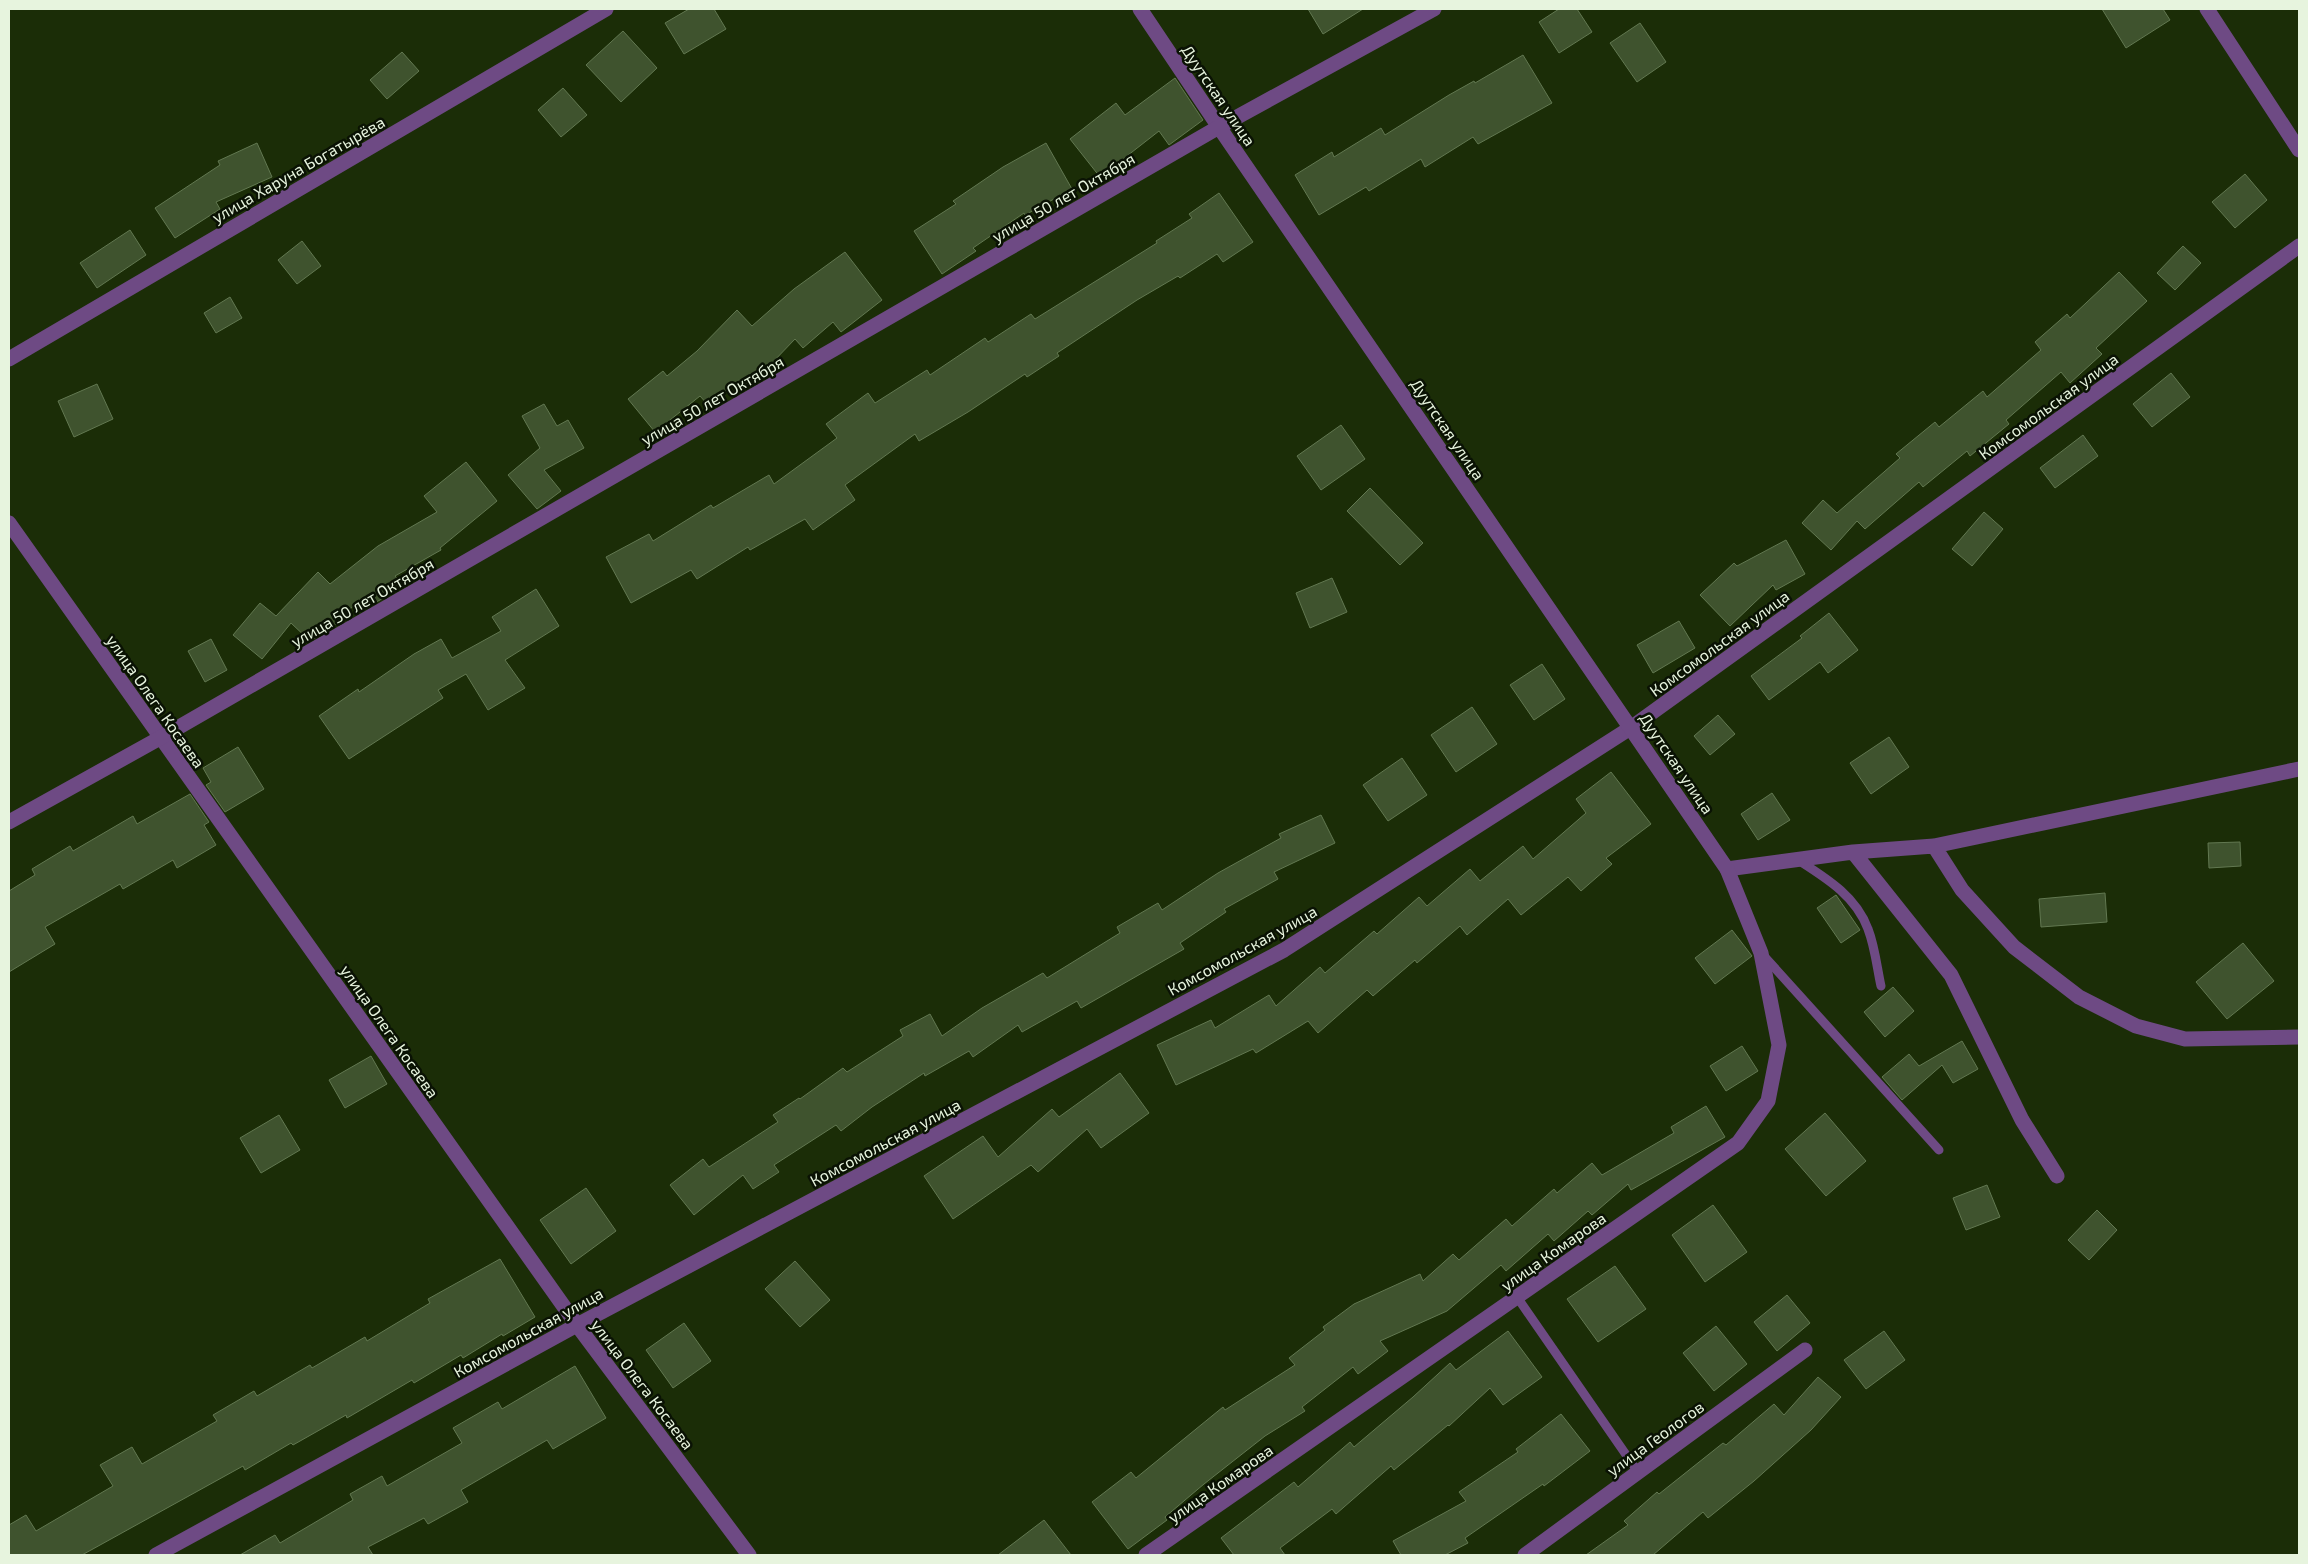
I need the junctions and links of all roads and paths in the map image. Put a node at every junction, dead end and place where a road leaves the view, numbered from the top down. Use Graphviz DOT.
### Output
graph roads {
  1 [pos="606,9"];
  2 [pos="1140,9"];
  3 [pos="1434,9"];
  4 [pos="2207,9"];
  5 [pos="1220,127"];
  6 [pos="2299,150"];
  7 [pos="2299,246"];
  8 [pos="9,360"];
  9 [pos="9,523"];
  10 [pos="1632,727"];
  11 [pos="160,738"];
  12 [pos="2299,769"];
  13 [pos="9,822"];
  14 [pos="1934,846"];
  15 [pos="1853,852"];
  16 [pos="1798,860"];
  17 [pos="1728,869"];
  18 [pos="1761,953"];
  19 [pos="1881,986"];
  20 [pos="2299,1037"];
  21 [pos="1939,1150"];
  22 [pos="2057,1176"];
  23 [pos="1517,1297"];
  24 [pos="578,1325"];
  25 [pos="1806,1350"];
  26 [pos="1638,1472"];
  27 [pos="156,1555"];
  28 [pos="749,1555"];
  29 [pos="1146,1555"];
  30 [pos="1526,1555"];
  1 -- 8 [label="street, улица Харуна Богатырёва"];
  2 -- 5 [label="street, Дуутская улица"];
  3 -- 5 [label="street, улица 50 лет Октября"];
  4 -- 6 [label="street"];
  5 -- 10 [label="street, Дуутская улица"];
  5 -- 11 [label="street, улица 50 лет Октября"];
  7 -- 10 [label="street, Комсомольская улица"];
  9 -- 11 [label="street, улица Олега Косаева"];
  10 -- 17 [label="street, Дуутская улица"];
  10 -- 24 [label="street, Комсомольская улица"];
  11 -- 13 [label="street, улица 50 лет Октября"];
  11 -- 24 [label="street, улица Олега Косаева"];
  12 -- 14 [label="street"];
  14 -- 15 [label="street"];
  14 -- 20 [label="street"];
  15 -- 16 [label="street"];
  15 -- 22 [label="street"];
  16 -- 17 [label="street"];
  16 -- 19 [label="lane"];
  17 -- 18 [label="street, улица Комарова"];
  18 -- 21 [label="lane"];
  18 -- 23 [label="street, улица Комарова"];
  23 -- 26 [label="lane"];
  23 -- 29 [label="street, улица Комарова"];
  24 -- 27 [label="street, Комсомольская улица"];
  24 -- 28 [label="street, улица Олега Косаева"];
  25 -- 26 [label="street, улица Геологов"];
  26 -- 30 [label="street, улица Геологов"];
}
